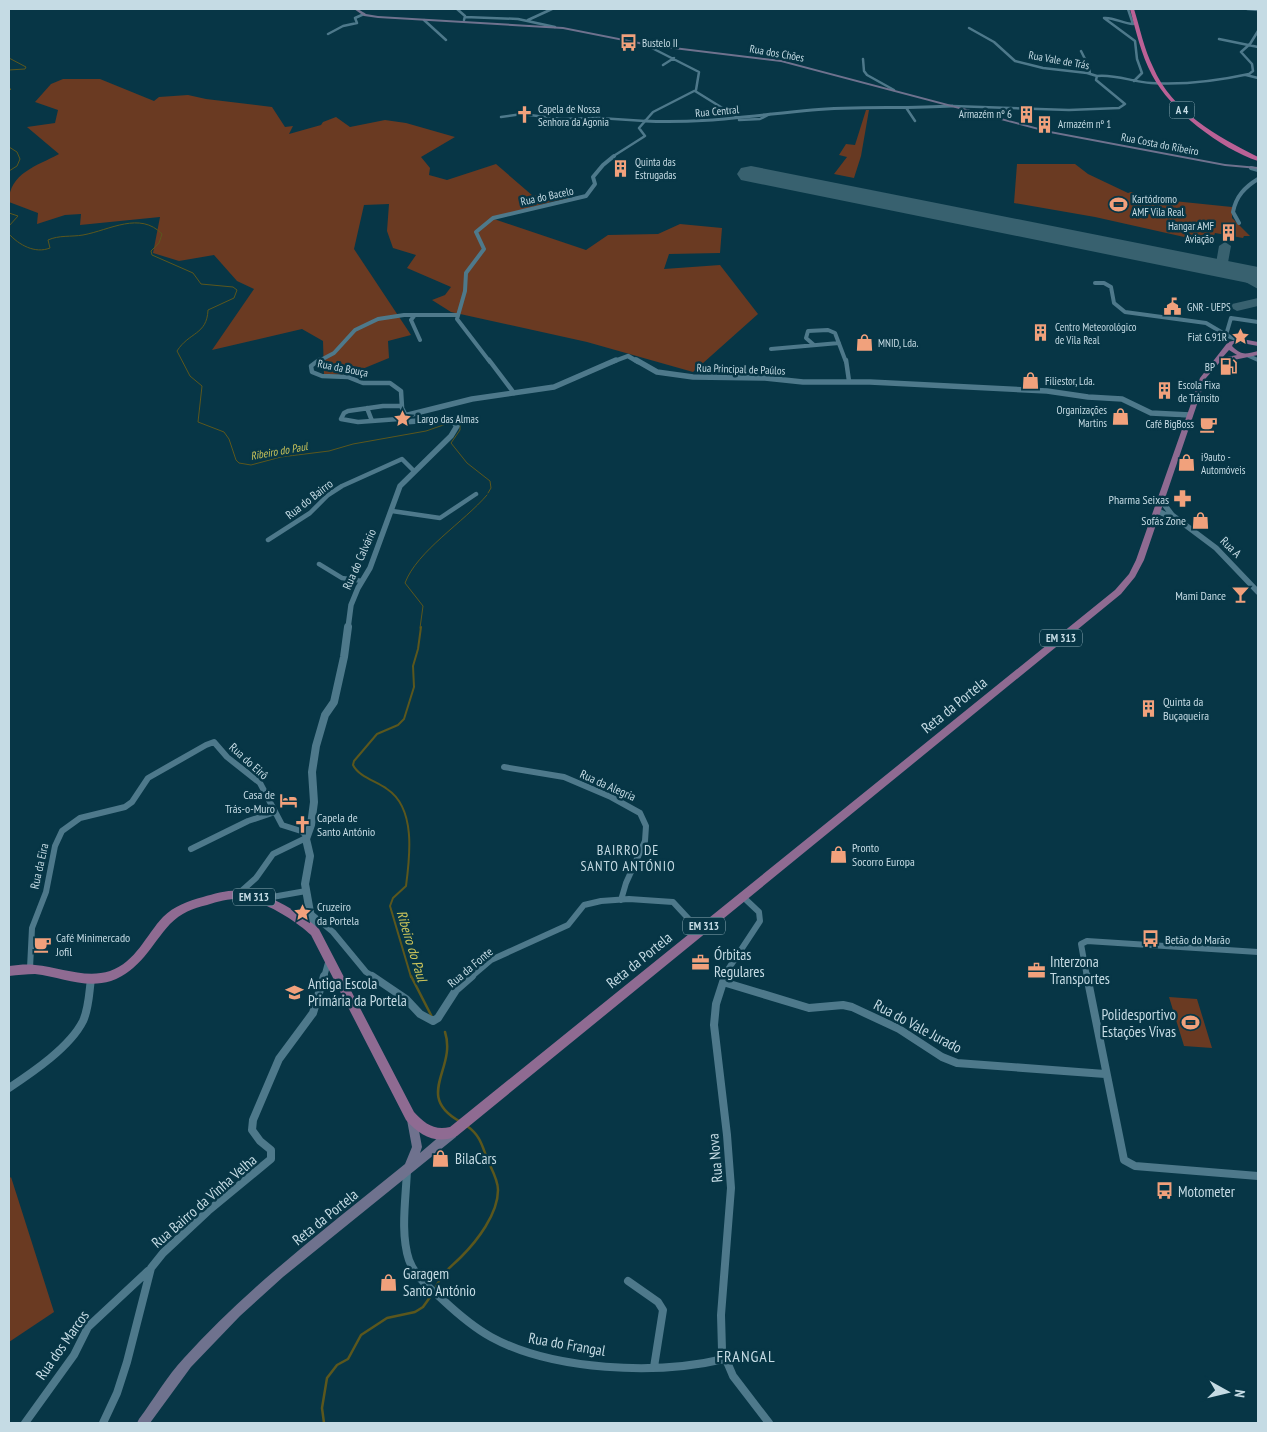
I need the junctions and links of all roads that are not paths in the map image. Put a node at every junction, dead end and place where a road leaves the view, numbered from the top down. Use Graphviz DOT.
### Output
graph roads {
  1 [pos="356,9"];
  2 [pos="457,9"];
  3 [pos="552,9"];
  4 [pos="1128,9"];
  5 [pos="1132,9"];
  6 [pos="1137,9"];
  7 [pos="1247,9"];
  8 [pos="1258,10"];
  9 [pos="364,14"];
  10 [pos="465,17"];
  11 [pos="424,20"];
  12 [pos="528,20"];
  13 [pos="462,22"];
  14 [pos="555,27"];
  15 [pos="969,28"];
  16 [pos="1258,31"];
  17 [pos="1142,32"];
  18 [pos="328,34"];
  19 [pos="446,40"];
  20 [pos="1219,40"];
  21 [pos="1250,44"];
  22 [pos="646,45"];
  23 [pos="1258,47"];
  24 [pos="1081,51"];
  25 [pos="674,58"];
  26 [pos="863,59"];
  27 [pos="663,65"];
  28 [pos="1258,71"];
  29 [pos="1252,73"];
  30 [pos="1090,74"];
  31 [pos="1243,75"];
  32 [pos="1097,76"];
  33 [pos="1258,78"];
  34 [pos="1134,82"];
  35 [pos="894,90"];
  36 [pos="695,91"];
  37 [pos="941,103"];
  38 [pos="935,106"];
  39 [pos="952,106"];
  40 [pos="1013,108"];
  41 [pos="907,109"];
  42 [pos="962,109"];
  43 [pos="1000,112"];
  44 [pos="988,116"];
  45 [pos="501,118"];
  46 [pos="738,119"];
  47 [pos="1000,119"];
  48 [pos="645,121"];
  49 [pos="915,121"];
  50 [pos="1258,155"];
  51 [pos="1258,159"];
  52 [pos="1257,168"];
  53 [pos="1258,179"];
  54 [pos="1239,224"];
  55 [pos="1095,283"];
  56 [pos="456,315"];
  57 [pos="414,316"];
  58 [pos="1194,321"];
  59 [pos="1258,322"];
  60 [pos="1226,335"];
  61 [pos="420,340"];
  62 [pos="1242,341"];
  63 [pos="1249,342"];
  64 [pos="839,343"];
  65 [pos="1229,344"];
  66 [pos="1258,344"];
  67 [pos="814,345"];
  68 [pos="771,350"];
  69 [pos="1258,355"];
  70 [pos="1247,356"];
  71 [pos="1218,361"];
  72 [pos="849,381"];
  73 [pos="514,393"];
  74 [pos="402,407"];
  75 [pos="367,408"];
  76 [pos="1190,415"];
  77 [pos="406,416"];
  78 [pos="399,419"];
  79 [pos="372,421"];
  80 [pos="414,471"];
  81 [pos="476,494"];
  82 [pos="1162,499"];
  83 [pos="392,511"];
  84 [pos="1156,514"];
  85 [pos="1172,517"];
  86 [pos="268,540"];
  87 [pos="319,564"];
  88 [pos="362,581"];
  89 [pos="1258,592"];
  90 [pos="214,742"];
  91 [pos="504,767"];
  92 [pos="275,812"];
  93 [pos="306,837"];
  94 [pos="191,849"];
  95 [pos="306,891"];
  96 [pos="237,895"];
  97 [pos="741,896"];
  98 [pos="259,899"];
  99 [pos="621,900"];
  100 [pos="310,913"];
  101 [pos="313,929"];
  102 [pos="699,930"];
  103 [pos="1258,952"];
  104 [pos="329,957"];
  105 [pos="30,968"];
  106 [pos="9,971"];
  107 [pos="92,979"];
  108 [pos="723,982"];
  109 [pos="1105,1074"];
  110 [pos="9,1088"];
  111 [pos="410,1116"];
  112 [pos="453,1132"];
  113 [pos="404,1172"];
  114 [pos="1258,1176"];
  115 [pos="151,1268"];
  116 [pos="628,1281"];
  117 [pos="724,1359"];
  118 [pos="654,1367"];
  119 [pos="25,1423"];
  120 [pos="103,1423"];
  121 [pos="144,1423"];
  122 [pos="769,1423"];
  1 -- 9 [label="main road"];
  2 -- 10 [label="street"];
  3 -- 12 [label="street"];
  4 -- 34 [label="street"];
  5 -- 17 [label="highway, A 4"];
  6 -- 17 [label="highway, A 4"];
  7 -- 8 [label="street"];
  9 -- 11 [label="main road, Rua dos Chões"];
  9 -- 18 [label="street"];
  10 -- 12 [label="street"];
  10 -- 13 [label="street"];
  11 -- 13 [label="main road, Rua dos Chões"];
  11 -- 19 [label="street"];
  12 -- 14 [label="street"];
  13 -- 14 [label="main road, Rua dos Chões"];
  14 -- 22 [label="main road, Rua dos Chões"];
  15 -- 30 [label="street, Rua Vale de Trás"];
  16 -- 21 [label="street"];
  17 -- 50 [label="highway, A 4"];
  17 -- 51 [label="highway, A 4"];
  20 -- 21 [label="street"];
  21 -- 23 [label="street"];
  21 -- 29 [label="street"];
  22 -- 25 [label="street"];
  22 -- 35 [label="main road, Rua dos Chões"];
  24 -- 30 [label="street"];
  25 -- 27 [label="street"];
  25 -- 36 [label="street"];
  26 -- 35 [label="street"];
  28 -- 29 [label="street, Rua Vale de Trás"];
  29 -- 31 [label="street, Rua Vale de Trás"];
  30 -- 32 [label="street, Rua Vale de Trás"];
  31 -- 33 [label="street"];
  31 -- 34 [label="street, Rua Vale de Trás"];
  32 -- 34 [label="street, Rua Vale de Trás"];
  32 -- 40 [label="street"];
  35 -- 37 [label="main road, Rua dos Chões"];
  36 -- 46 [label="street"];
  36 -- 48 [label="street"];
  37 -- 38 [label="street"];
  37 -- 39 [label="main road, Rua dos Chões"];
  38 -- 39 [label="street"];
  38 -- 41 [label="street, Rua Central"];
  39 -- 40 [label="street"];
  39 -- 42 [label="main road, Rua dos Chões"];
  40 -- 43 [label="street"];
  41 -- 46 [label="street, Rua Central"];
  41 -- 49 [label="street"];
  42 -- 44 [label="main road, Rua Costa do Ribeiro"];
  43 -- 44 [label="street"];
  43 -- 47 [label="street"];
  44 -- 47 [label="main road, Rua Costa do Ribeiro"];
  45 -- 48 [label="street, Rua Central"];
  46 -- 48 [label="street, Rua Central"];
  47 -- 52 [label="main road, Rua Costa do Ribeiro"];
  48 -- 56 [label="street, Rua do Bacelo"];
  53 -- 54 [label="street"];
  55 -- 58 [label="street"];
  56 -- 57 [label="street, Rua da Bouça"];
  56 -- 73 [label="street"];
  57 -- 61 [label="street"];
  57 -- 74 [label="street, Rua da Bouça"];
  58 -- 60 [label="street"];
  58 -- 65 [label="street"];
  59 -- 60 [label="street"];
  60 -- 62 [label="street"];
  62 -- 63 [label="main road"];
  62 -- 65 [label="main road"];
  63 -- 66 [label="main road"];
  63 -- 69 [label="main road"];
  64 -- 67 [label="street"];
  64 -- 67 [label="street"];
  64 -- 72 [label="street"];
  65 -- 70 [label="main road"];
  65 -- 71 [label="main road, EM 313"];
  67 -- 68 [label="street"];
  69 -- 70 [label="main road"];
  70 -- 71 [label="main road"];
  71 -- 76 [label="main road, EM 313"];
  72 -- 73 [label="street, Rua Principal de Paúlos"];
  72 -- 76 [label="street, Rua Principal de Paúlos"];
  73 -- 77 [label="street, Rua Principal de Paúlos"];
  74 -- 75 [label="street"];
  74 -- 77 [label="street"];
  75 -- 79 [label="street"];
  75 -- 79 [label="street"];
  76 -- 82 [label="main road, EM 313"];
  77 -- 78 [label="street, Rua Principal de Paúlos"];
  78 -- 79 [label="street"];
  78 -- 80 [label="street, Rua do Calvário"];
  80 -- 83 [label="street, Rua do Calvário"];
  80 -- 86 [label="street, Rua do Bairro"];
  81 -- 83 [label="street"];
  82 -- 84 [label="main road, Reta da Portela / EM 313"];
  82 -- 85 [label="street"];
  83 -- 88 [label="street, Rua do Calvário"];
  84 -- 85 [label="street"];
  84 -- 97 [label="main road, Reta da Portela / EM 313"];
  85 -- 89 [label="street, Rua A"];
  87 -- 88 [label="street"];
  88 -- 93 [label="street, Rua do Calvário"];
  90 -- 92 [label="street, Rua do Eirô"];
  90 -- 105 [label="street, Rua da Eira"];
  91 -- 99 [label="street, Rua da Alegria"];
  92 -- 93 [label="street, Rua do Eirô"];
  92 -- 94 [label="street"];
  93 -- 95 [label="street, Rua do Calvário"];
  93 -- 96 [label="street"];
  95 -- 98 [label="street"];
  95 -- 100 [label="street, Rua do Calvário"];
  96 -- 98 [label="main road, EM 313"];
  96 -- 107 [label="main road, EM 313"];
  97 -- 102 [label="main road, Reta da Portela / EM 313"];
  97 -- 108 [label="street, Rua Nova"];
  98 -- 101 [label="main road, EM 313"];
  99 -- 100 [label="street, Rua da Fonte"];
  99 -- 102 [label="street, Rua da Fonte"];
  100 -- 101 [label="street, Rua do Calvário"];
  101 -- 104 [label="main road, EM 313"];
  102 -- 112 [label="main road, Reta da Portela / EM 313"];
  103 -- 109 [label="street"];
  104 -- 111 [label="main road, EM 313"];
  104 -- 115 [label="street, Rua Bairro da Vinha Velha"];
  105 -- 106 [label="main road, EM 313"];
  105 -- 107 [label="main road, EM 313"];
  107 -- 110 [label="street"];
  108 -- 109 [label="street, Rua do Vale Jurado"];
  108 -- 117 [label="street, Rua Nova"];
  109 -- 114 [label="street"];
  111 -- 112 [label="main road, EM 313"];
  111 -- 113 [label="main road"];
  112 -- 113 [label="main road, Reta da Portela"];
  113 -- 118 [label="street, Rua do Frangal"];
  113 -- 121 [label="main road, Reta da Portela"];
  115 -- 119 [label="street, Rua dos Marcos"];
  115 -- 120 [label="street, Rua Bairro da Vinha Velha"];
  116 -- 118 [label="street"];
  117 -- 118 [label="street, Rua do Frangal"];
  117 -- 122 [label="street, Rua Nova"];
}
